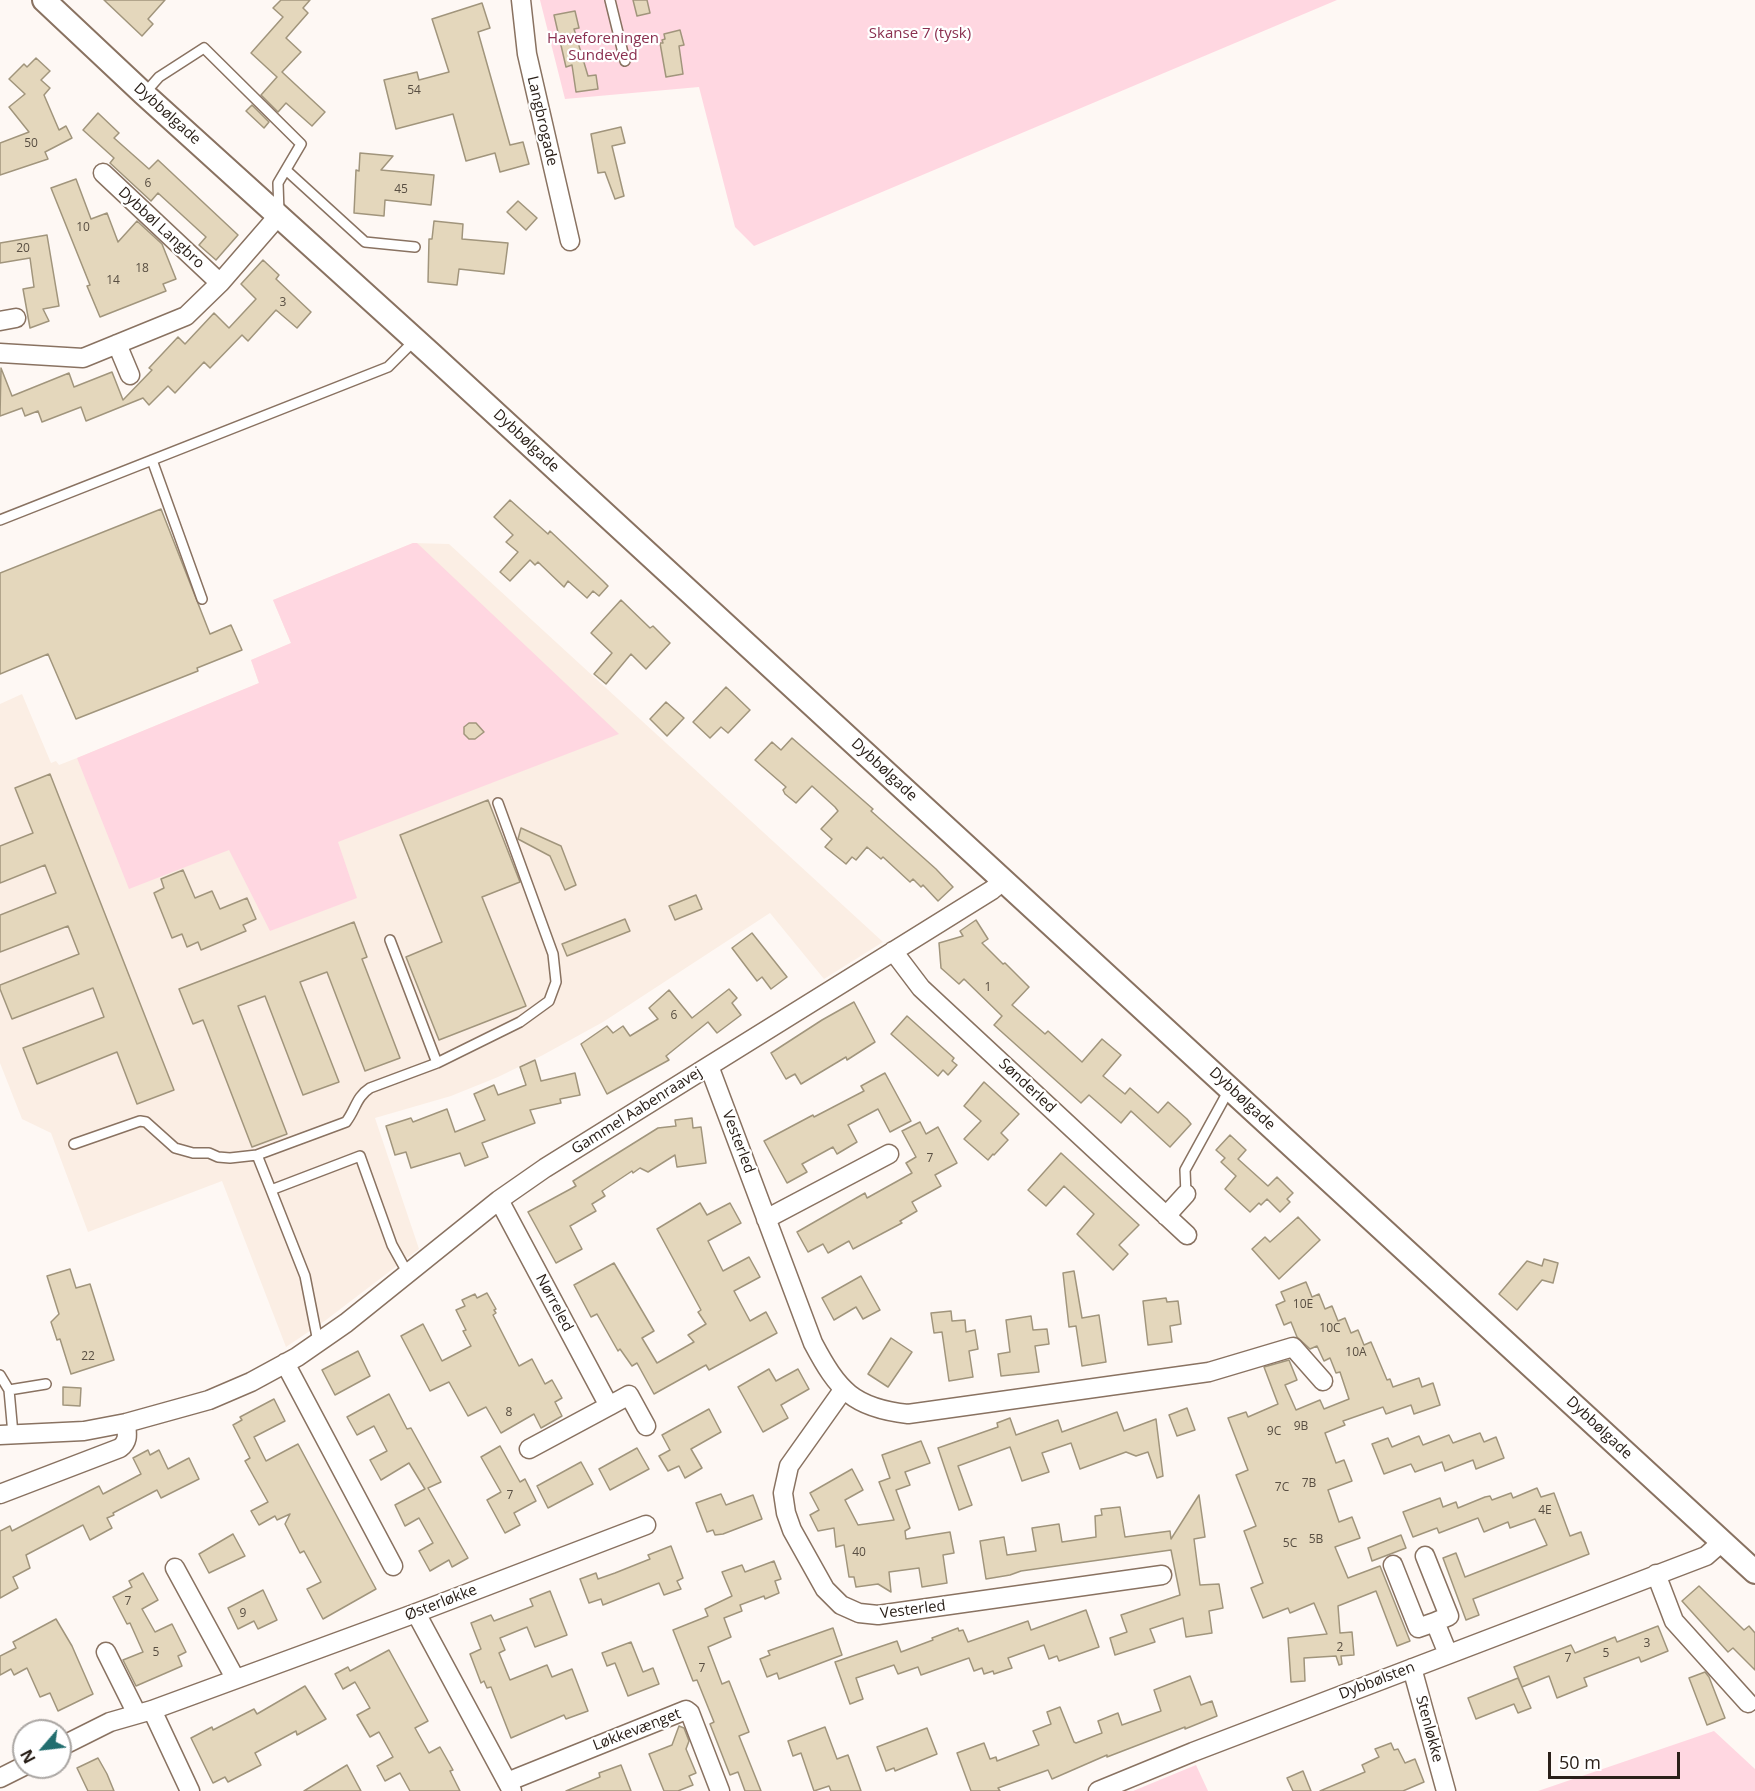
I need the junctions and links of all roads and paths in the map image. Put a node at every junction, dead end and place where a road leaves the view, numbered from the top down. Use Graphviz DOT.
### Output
graph roads {
  1 [pos="44,0"];
  2 [pos="521,0"];
  3 [pos="610,0"];
  4 [pos="625,61"];
  5 [pos="144,94"];
  6 [pos="286,170"];
  7 [pos="103,173"];
  8 [pos="279,215"];
  9 [pos="570,241"];
  10 [pos="415,247"];
  11 [pos="220,283"];
  12 [pos="415,340"];
  13 [pos="117,344"];
  14 [pos="0,353"];
  15 [pos="130,375"];
  16 [pos="152,460"];
  17 [pos="0,519"];
  18 [pos="202,599"];
  19 [pos="498,803"];
  20 [pos="1004,880"];
  21 [pos="390,940"];
  22 [pos="894,951"];
  23 [pos="437,1063"];
  24 [pos="709,1066"];
  25 [pos="1230,1088"];
  26 [pos="74,1144"];
  27 [pos="889,1154"];
  28 [pos="257,1155"];
  29 [pos="272,1190"];
  30 [pos="1186,1194"];
  31 [pos="499,1200"];
  32 [pos="1166,1216"];
  33 [pos="766,1219"];
  34 [pos="1187,1235"];
  35 [pos="407,1272"];
  36 [pos="318,1342"];
  37 [pos="285,1363"];
  38 [pos="0,1375"];
  39 [pos="1323,1381"];
  40 [pos="46,1384"];
  41 [pos="9,1390"];
  42 [pos="843,1390"];
  43 [pos="609,1406"];
  44 [pos="126,1423"];
  45 [pos="646,1426"];
  46 [pos="6,1434"];
  47 [pos="529,1449"];
  48 [pos="0,1494"];
  49 [pos="646,1525"];
  50 [pos="1722,1542"];
  51 [pos="1425,1556"];
  52 [pos="393,1566"];
  53 [pos="1393,1566"];
  54 [pos="175,1568"];
  55 [pos="1755,1572"];
  56 [pos="1656,1574"];
  57 [pos="1162,1575"];
  58 [pos="416,1613"];
  59 [pos="1435,1622"];
  60 [pos="106,1652"];
  61 [pos="1448,1654"];
  62 [pos="1412,1668"];
  63 [pos="235,1678"];
  64 [pos="1748,1703"];
  65 [pos="144,1712"];
  66 [pos="72,1741"];
  67 [pos="509,1786"];
  68 [pos="190,1791"];
  69 [pos="720,1791"];
  70 [pos="1098,1791"];
  71 [pos="1446,1791"];
  1 -- 5 [label="street, Dybbølgade"];
  2 -- 9 [label="street, Langbrogade"];
  3 -- 4 [label="lane"];
  5 -- 6 [label="lane"];
  5 -- 8 [label="street, Dybbølgade"];
  6 -- 8 [label="lane"];
  6 -- 10 [label="lane"];
  7 -- 11 [label="street, Dybbøl Langbro"];
  8 -- 11 [label="street"];
  8 -- 12 [label="street, Dybbølgade"];
  11 -- 13 [label="street"];
  12 -- 16 [label="lane"];
  12 -- 20 [label="street, Dybbølgade"];
  13 -- 14 [label="street"];
  13 -- 15 [label="street"];
  16 -- 17 [label="lane"];
  16 -- 18 [label="lane"];
  19 -- 23 [label="lane"];
  20 -- 22 [label="street, Gammel Aabenraavej"];
  20 -- 25 [label="street, Dybbølgade"];
  21 -- 23 [label="lane"];
  22 -- 24 [label="street, Gammel Aabenraavej"];
  22 -- 32 [label="street, Sønderled"];
  23 -- 28 [label="lane"];
  24 -- 31 [label="street, Gammel Aabenraavej"];
  24 -- 33 [label="street, Vesterled"];
  25 -- 30 [label="lane"];
  25 -- 50 [label="street, Dybbølgade"];
  26 -- 28 [label="lane"];
  27 -- 33 [label="street"];
  28 -- 29 [label="lane"];
  29 -- 35 [label="lane"];
  29 -- 36 [label="lane"];
  30 -- 32 [label="street"];
  31 -- 35 [label="street, Gammel Aabenraavej"];
  31 -- 43 [label="street, Nørreled"];
  32 -- 34 [label="street, Sønderled"];
  33 -- 42 [label="street, Vesterled"];
  35 -- 36 [label="street, Gammel Aabenraavej"];
  36 -- 37 [label="street, Gammel Aabenraavej"];
  37 -- 44 [label="street, Gammel Aabenraavej"];
  37 -- 52 [label="street"];
  38 -- 41 [label="lane"];
  39 -- 42 [label="street, Vesterled"];
  40 -- 41 [label="lane"];
  41 -- 46 [label="lane"];
  42 -- 57 [label="street, Vesterled"];
  43 -- 45 [label="street"];
  43 -- 47 [label="street"];
  44 -- 46 [label="street, Gammel Aabenraavej"];
  44 -- 48 [label="street"];
  49 -- 58 [label="street, Østerløkke"];
  50 -- 55 [label="street, Dybbølgade"];
  50 -- 56 [label="street, Dybbølsten"];
  51 -- 59 [label="street"];
  53 -- 59 [label="street"];
  54 -- 63 [label="street"];
  56 -- 61 [label="street, Dybbølsten"];
  56 -- 64 [label="street"];
  58 -- 63 [label="street, Østerløkke"];
  58 -- 67 [label="street, Løkkevænget"];
  59 -- 61 [label="street"];
  60 -- 65 [label="street"];
  61 -- 62 [label="street, Dybbølsten"];
  62 -- 70 [label="street, Dybbølsten"];
  62 -- 71 [label="street, Stenløkke"];
  63 -- 65 [label="street, Østerløkke"];
  65 -- 66 [label="street, Østerløkke"];
  65 -- 68 [label="street"];
  67 -- 69 [label="street, Løkkevænget"];
}
